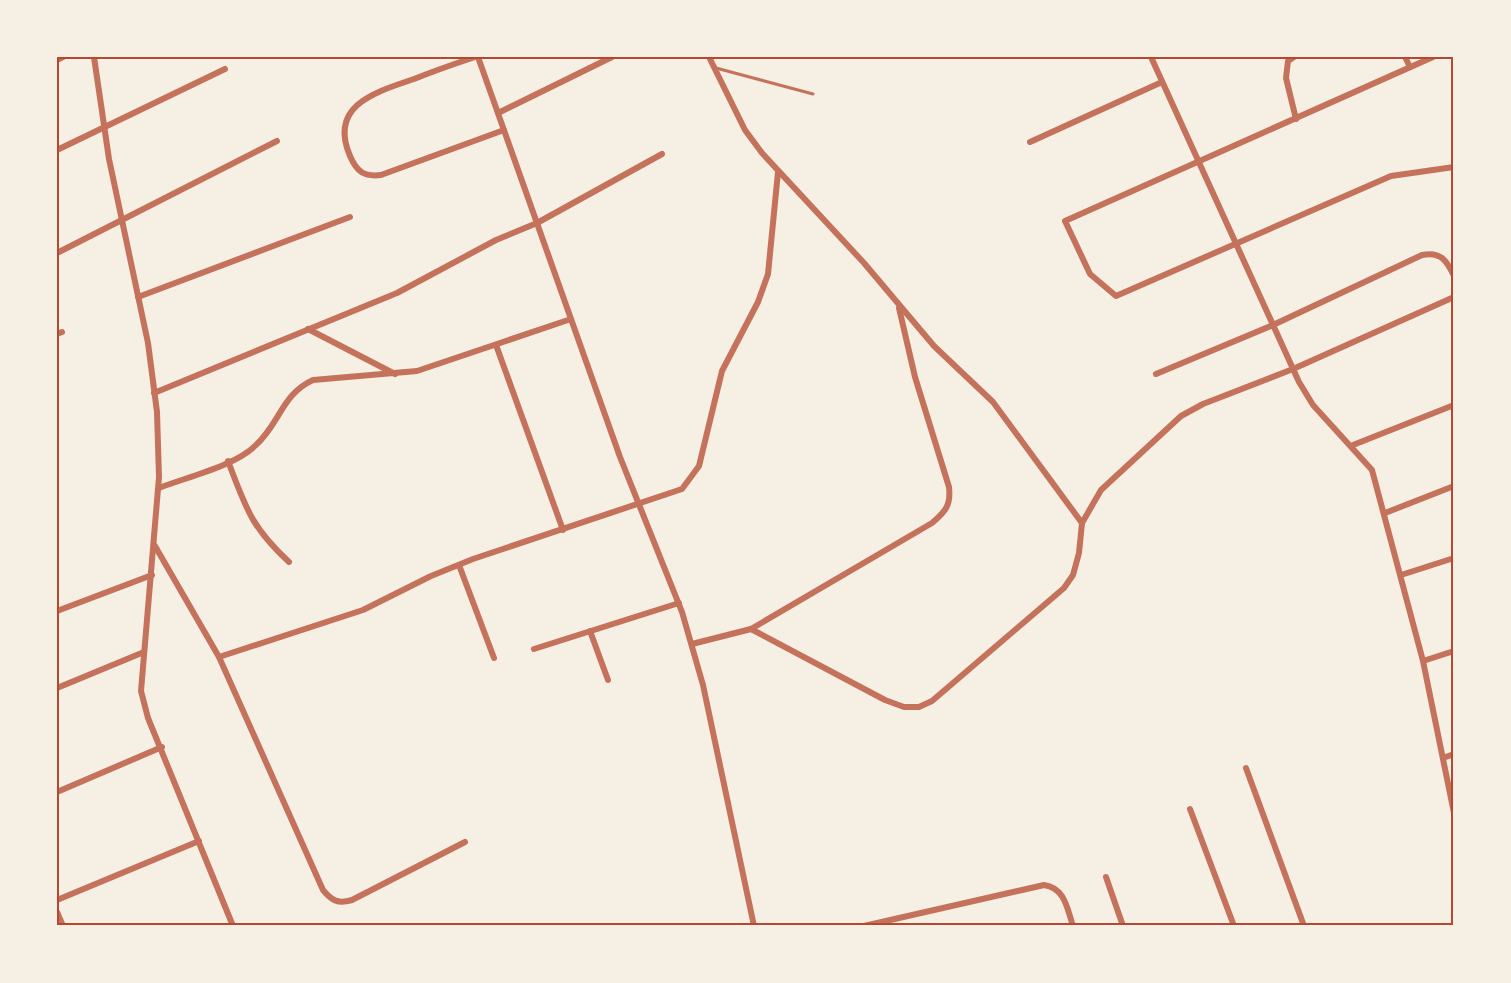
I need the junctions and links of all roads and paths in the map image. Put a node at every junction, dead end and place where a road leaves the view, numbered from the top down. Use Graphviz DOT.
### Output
graph roads {
  1 [pos="63,57"];
  2 [pos="94,57"];
  3 [pos="476,57"];
  4 [pos="612,57"];
  5 [pos="709,57"];
  6 [pos="1151,57"];
  7 [pos="1294,57"];
  8 [pos="1405,57"];
  9 [pos="1433,57"];
  10 [pos="57,60"];
  11 [pos="714,68"];
  12 [pos="1410,68"];
  13 [pos="225,69"];
  14 [pos="1162,82"];
  15 [pos="813,94"];
  16 [pos="498,113"];
  17 [pos="1296,119"];
  18 [pos="104,128"];
  19 [pos="504,130"];
  20 [pos="277,141"];
  21 [pos="1030,142"];
  22 [pos="57,150"];
  23 [pos="662,154"];
  24 [pos="1199,163"];
  25 [pos="1454,167"];
  26 [pos="778,172"];
  27 [pos="350,217"];
  28 [pos="121,220"];
  29 [pos="537,223"];
  30 [pos="1236,245"];
  31 [pos="57,253"];
  32 [pos="1454,276"];
  33 [pos="138,297"];
  34 [pos="1454,297"];
  35 [pos="898,305"];
  36 [pos="571,319"];
  37 [pos="1273,325"];
  38 [pos="308,329"];
  39 [pos="496,345"];
  40 [pos="1293,369"];
  41 [pos="1156,374"];
  42 [pos="395,375"];
  43 [pos="154,393"];
  44 [pos="1454,405"];
  45 [pos="1353,445"];
  46 [pos="228,462"];
  47 [pos="1454,486"];
  48 [pos="159,488"];
  49 [pos="640,506"];
  50 [pos="1385,513"];
  51 [pos="1082,523"];
  52 [pos="563,530"];
  53 [pos="155,546"];
  54 [pos="1454,558"];
  55 [pos="289,561"];
  56 [pos="459,565"];
  57 [pos="152,575"];
  58 [pos="1401,575"];
  59 [pos="679,603"];
  60 [pos="57,610"];
  61 [pos="751,629"];
  62 [pos="590,631"];
  63 [pos="692,644"];
  64 [pos="534,649"];
  65 [pos="1454,651"];
  66 [pos="144,652"];
  67 [pos="219,657"];
  68 [pos="494,658"];
  69 [pos="1423,661"];
  70 [pos="608,680"];
  71 [pos="57,688"];
  72 [pos="162,747"];
  73 [pos="1454,754"];
  74 [pos="1443,758"];
  75 [pos="1246,768"];
  76 [pos="57,792"];
  77 [pos="1190,809"];
  78 [pos="1454,813"];
  79 [pos="200,841"];
  80 [pos="465,842"];
  81 [pos="1106,877"];
  82 [pos="57,900"];
  83 [pos="57,912"];
  84 [pos="63,926"];
  85 [pos="234,926"];
  86 [pos="753,926"];
  87 [pos="864,926"];
  88 [pos="1073,926"];
  89 [pos="1123,926"];
  90 [pos="1234,926"];
  91 [pos="1304,926"];
  1 -- 10 [label="street"];
  2 -- 18 [label="street"];
  3 -- 16 [label="street"];
  3 -- 19 [label="street"];
  4 -- 16 [label="street"];
  5 -- 11 [label="street"];
  6 -- 14 [label="street"];
  7 -- 17 [label="street"];
  8 -- 12 [label="street"];
  9 -- 12 [label="street"];
  11 -- 15 [label="lane"];
  11 -- 26 [label="street"];
  12 -- 17 [label="street"];
  13 -- 18 [label="street"];
  14 -- 21 [label="street"];
  14 -- 24 [label="street"];
  16 -- 19 [label="street"];
  17 -- 24 [label="street"];
  18 -- 22 [label="street"];
  18 -- 28 [label="street"];
  19 -- 29 [label="street"];
  20 -- 28 [label="street"];
  23 -- 29 [label="street"];
  24 -- 30 [label="street"];
  24 -- 30 [label="street"];
  25 -- 30 [label="street"];
  26 -- 35 [label="street"];
  26 -- 49 [label="street"];
  27 -- 33 [label="street"];
  28 -- 31 [label="street"];
  28 -- 33 [label="street"];
  29 -- 36 [label="street"];
  29 -- 38 [label="street"];
  30 -- 37 [label="street"];
  32 -- 37 [label="street"];
  33 -- 43 [label="street"];
  34 -- 40 [label="street"];
  35 -- 51 [label="street"];
  35 -- 61 [label="street"];
  36 -- 39 [label="street"];
  36 -- 49 [label="street"];
  37 -- 40 [label="street"];
  37 -- 41 [label="street"];
  38 -- 42 [label="street"];
  38 -- 43 [label="street"];
  39 -- 42 [label="street"];
  39 -- 52 [label="street"];
  40 -- 45 [label="street"];
  40 -- 51 [label="street"];
  42 -- 46 [label="street"];
  43 -- 48 [label="street"];
  44 -- 45 [label="street"];
  45 -- 50 [label="street"];
  46 -- 48 [label="street"];
  46 -- 55 [label="street"];
  47 -- 50 [label="street"];
  48 -- 53 [label="street"];
  49 -- 52 [label="street"];
  49 -- 59 [label="street"];
  50 -- 58 [label="street"];
  51 -- 61 [label="street"];
  52 -- 56 [label="street"];
  53 -- 57 [label="street"];
  53 -- 67 [label="street"];
  54 -- 58 [label="street"];
  56 -- 67 [label="street"];
  56 -- 68 [label="street"];
  57 -- 60 [label="street"];
  57 -- 66 [label="street"];
  58 -- 69 [label="street"];
  59 -- 62 [label="street"];
  59 -- 63 [label="street"];
  61 -- 63 [label="street"];
  62 -- 64 [label="street"];
  62 -- 70 [label="street"];
  63 -- 86 [label="street"];
  65 -- 69 [label="street"];
  66 -- 71 [label="street"];
  66 -- 72 [label="street"];
  67 -- 80 [label="street"];
  69 -- 74 [label="street"];
  72 -- 76 [label="street"];
  72 -- 79 [label="street"];
  73 -- 74 [label="street"];
  74 -- 78 [label="street"];
  75 -- 91 [label="street"];
  77 -- 90 [label="street"];
  79 -- 82 [label="street"];
  79 -- 85 [label="street"];
  81 -- 89 [label="street"];
  83 -- 84 [label="street"];
  87 -- 88 [label="street"];
}
